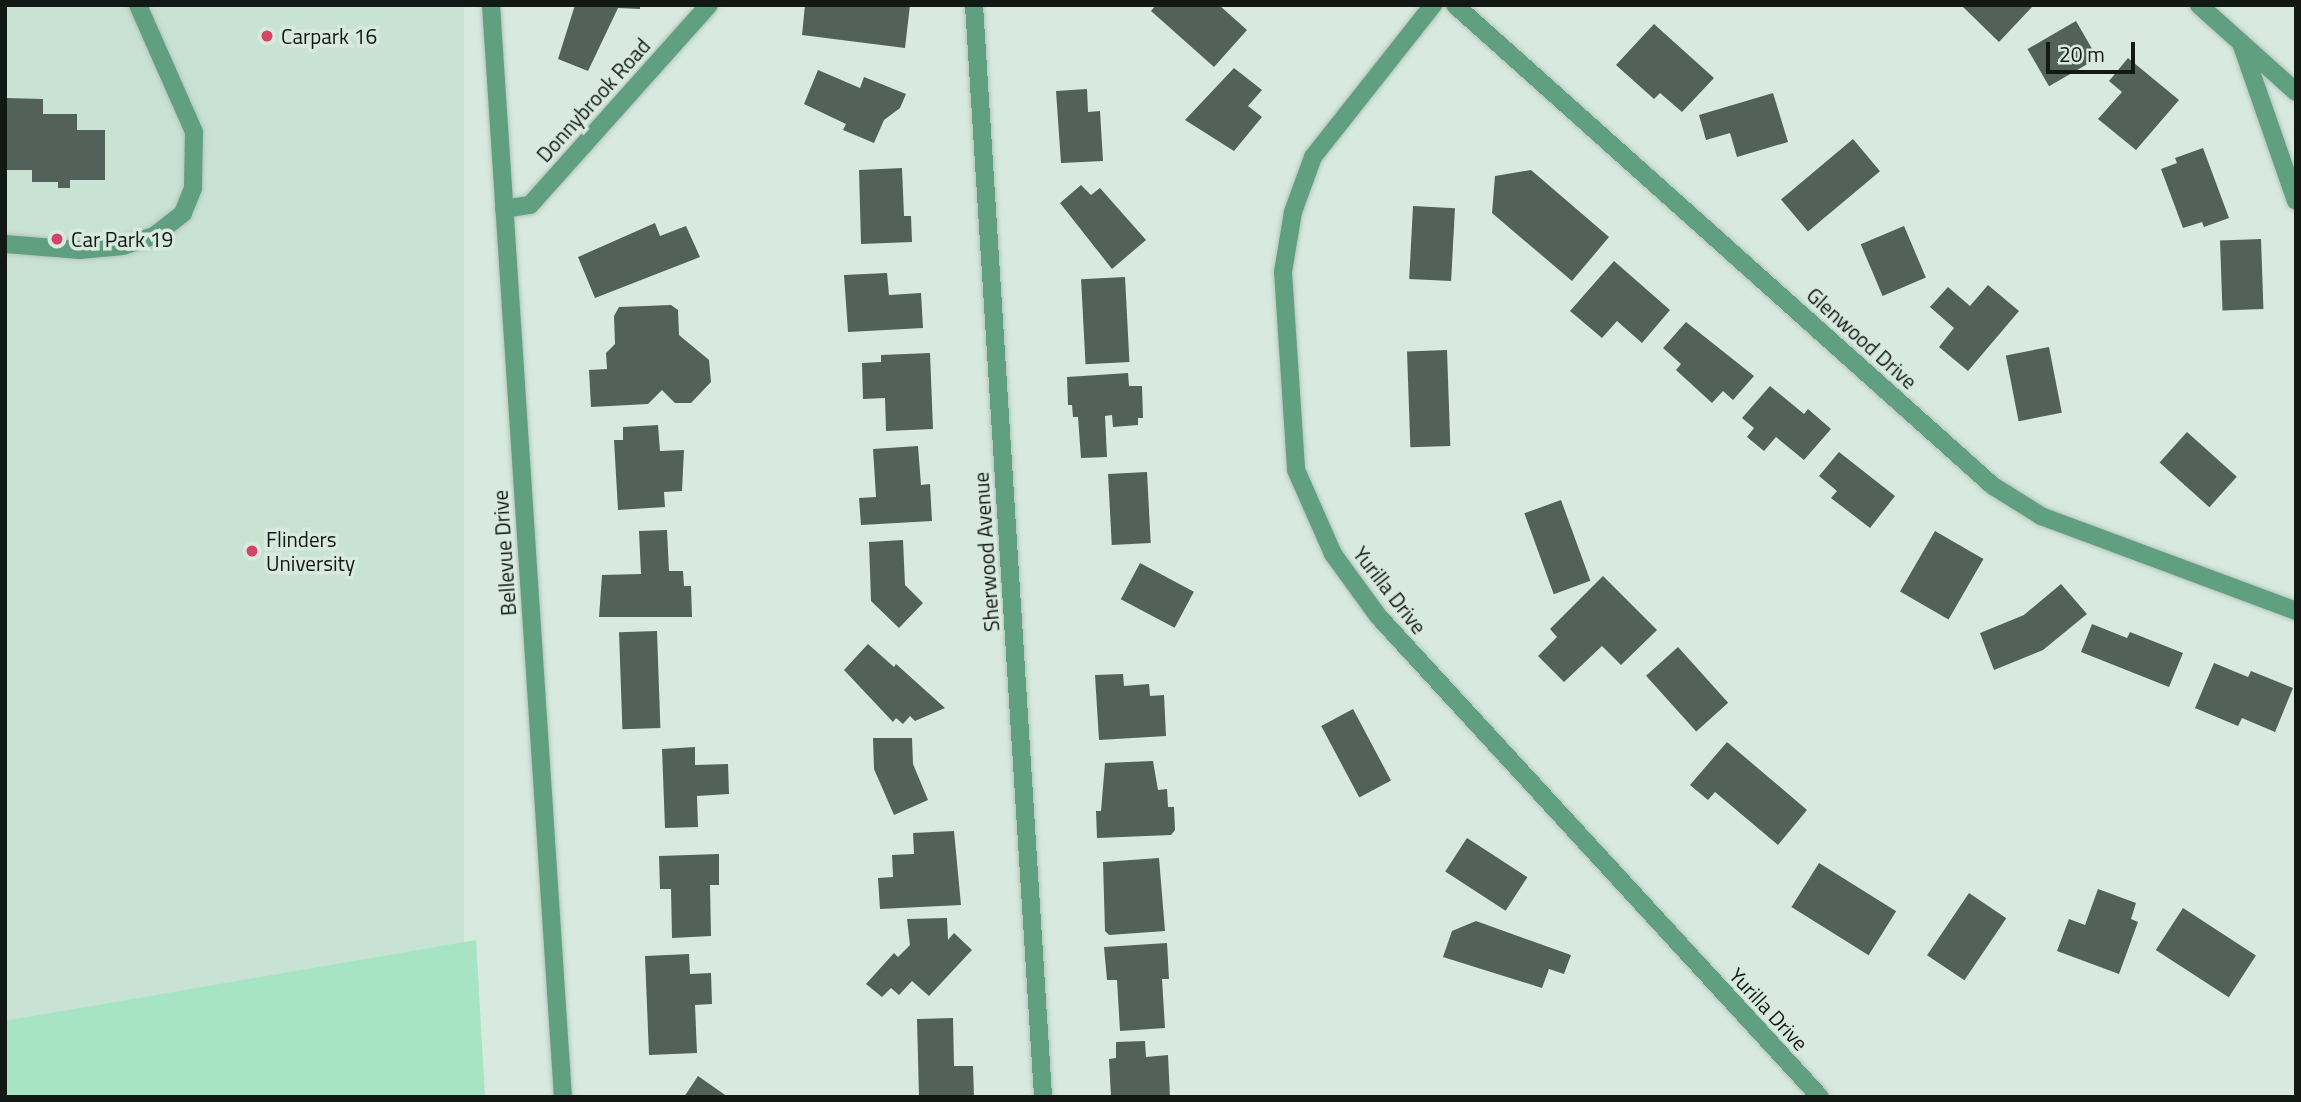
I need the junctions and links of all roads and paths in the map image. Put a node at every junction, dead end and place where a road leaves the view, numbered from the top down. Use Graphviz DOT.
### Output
graph roads {
  1 [pos="138,5"];
  2 [pos="491,5"];
  3 [pos="709,5"];
  4 [pos="974,5"];
  5 [pos="1433,5"];
  6 [pos="1455,5"];
  7 [pos="2199,5"];
  8 [pos="2241,43"];
  9 [pos="2296,92"];
  10 [pos="2296,201"];
  11 [pos="504,209"];
  12 [pos="5,244"];
  13 [pos="2296,611"];
  14 [pos="563,1097"];
  15 [pos="1043,1097"];
  16 [pos="1820,1097"];
  1 -- 12 [label="street"];
  2 -- 11 [label="street, Bellevue Drive"];
  3 -- 11 [label="street, Donnybrook Road"];
  4 -- 15 [label="street, Sherwood Avenue"];
  5 -- 16 [label="street, Yurilla Drive"];
  6 -- 13 [label="street, Glenwood Drive"];
  7 -- 8 [label="street"];
  8 -- 9 [label="street"];
  8 -- 10 [label="street"];
  11 -- 14 [label="street, Bellevue Drive"];
}
